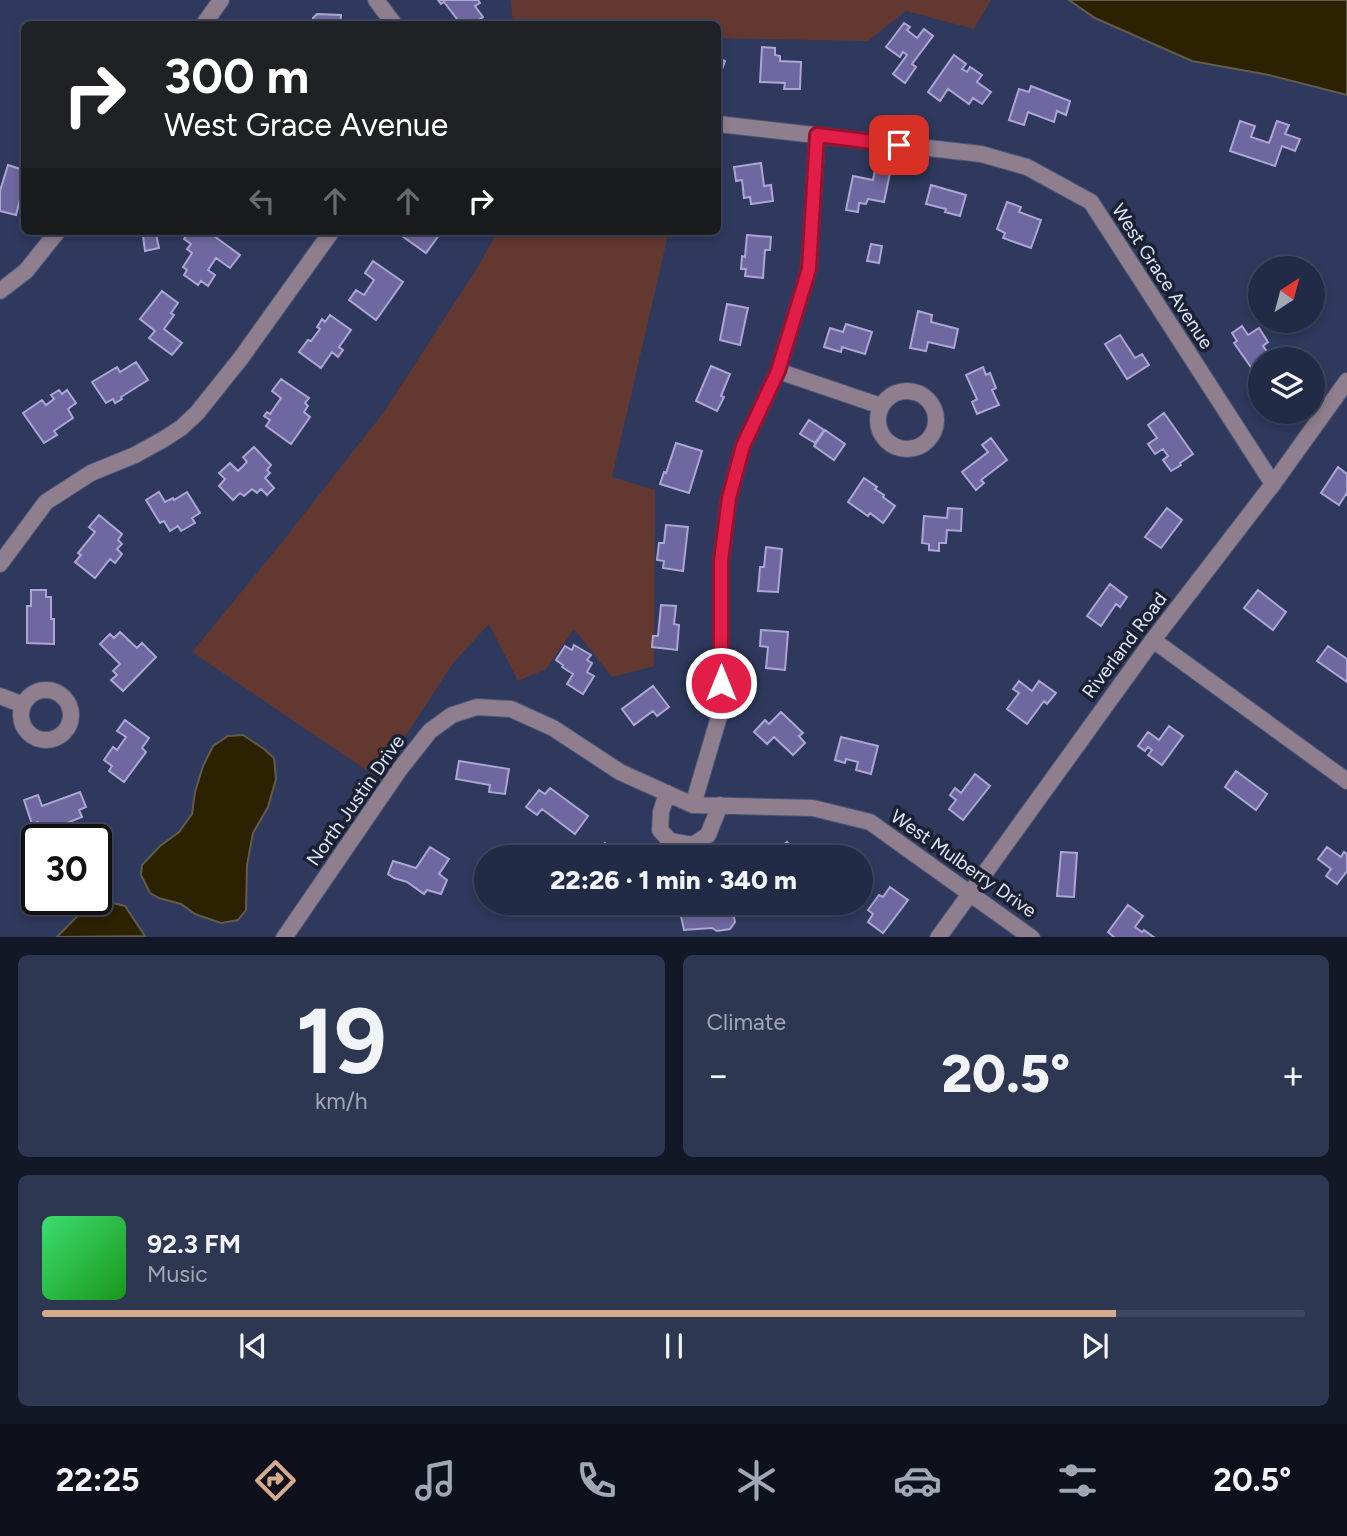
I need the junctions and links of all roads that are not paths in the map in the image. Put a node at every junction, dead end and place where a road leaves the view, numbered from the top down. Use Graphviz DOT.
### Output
graph roads {
  1 [pos="222,0"];
  2 [pos="376,0"];
  3 [pos="206,21"];
  4 [pos="392,21"];
  5 [pos="721,124"];
  6 [pos="817,135"];
  7 [pos="55,235"];
  8 [pos="329,235"];
  9 [pos="0,291"];
  10 [pos="778,371"];
  11 [pos="1347,381"];
  12 [pos="881,406"];
  13 [pos="1273,484"];
  14 [pos="0,564"];
  15 [pos="1153,640"];
  16 [pos="0,696"];
  17 [pos="23,705"];
  18 [pos="477,707"];
  19 [pos="1347,780"];
  20 [pos="667,793"];
  21 [pos="693,804"];
  22 [pos="720,805"];
  23 [pos="970,892"];
  24 [pos="284,937"];
  25 [pos="938,937"];
  26 [pos="1032,937"];
  1 -- 3 [label="street"];
  2 -- 4 [label="street"];
  5 -- 6 [label="street, West Grace Avenue"];
  6 -- 10 [label="street"];
  6 -- 13 [label="street, West Grace Avenue"];
  7 -- 9 [label="street"];
  8 -- 14 [label="street"];
  10 -- 12 [label="street"];
  10 -- 21 [label="street"];
  11 -- 13 [label="street, Riverland Road"];
  13 -- 15 [label="street, Riverland Road"];
  15 -- 19 [label="street"];
  15 -- 23 [label="street, Riverland Road"];
  16 -- 17 [label="street"];
  18 -- 20 [label="street, West Mulberry Drive"];
  18 -- 24 [label="street, North Justin Drive"];
  20 -- 21 [label="street, West Mulberry Drive"];
  20 -- 22 [label="street"];
  21 -- 22 [label="street, West Mulberry Drive"];
  22 -- 23 [label="street, West Mulberry Drive"];
  23 -- 25 [label="street, Riverland Road"];
  23 -- 26 [label="street, West Mulberry Drive"];
}
